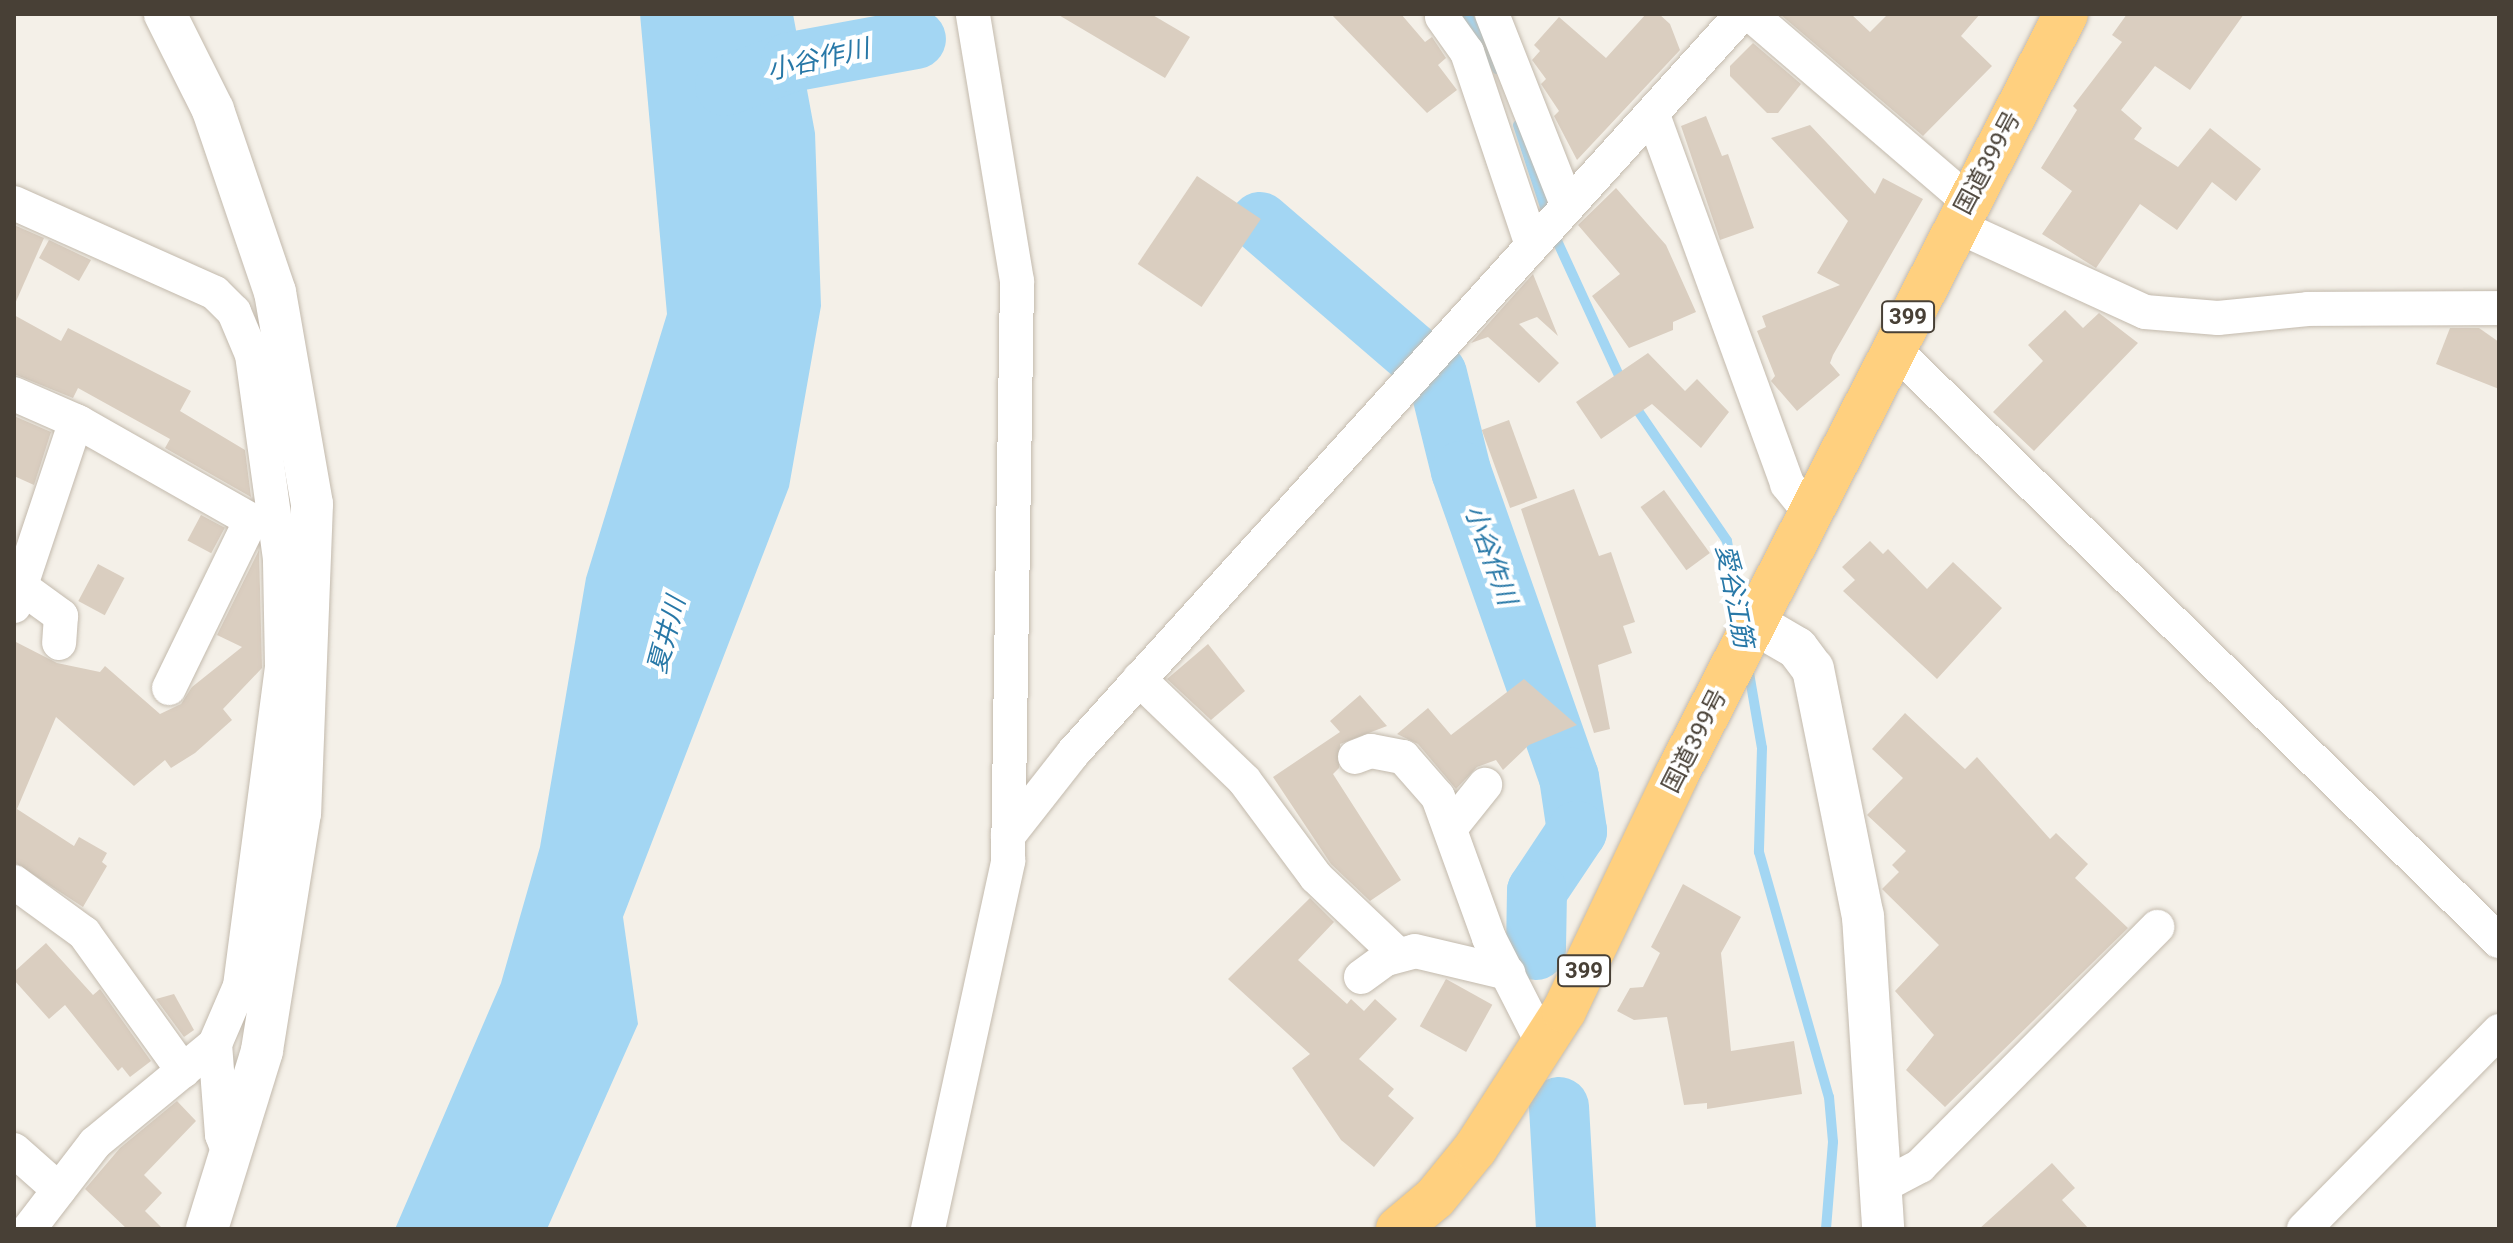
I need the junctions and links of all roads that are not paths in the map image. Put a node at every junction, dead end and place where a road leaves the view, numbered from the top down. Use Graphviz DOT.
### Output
graph roads {
  1 [pos="165,14"];
  2 [pos="973,14"];
  3 [pos="1492,14"];
  4 [pos="1742,14"];
  5 [pos="1750,14"];
  6 [pos="2066,14"];
  7 [pos="1442,17"];
  8 [pos="1653,115"];
  9 [pos="14,203"];
  10 [pos="1564,206"];
  11 [pos="1961,213"];
  12 [pos="1531,242"];
  13 [pos="2499,308"];
  14 [pos="1893,348"];
  15 [pos="252,355"];
  16 [pos="14,394"];
  17 [pos="76,421"];
  18 [pos="312,504"];
  19 [pos="1810,512"];
  20 [pos="19,598"];
  21 [pos="1754,623"];
  22 [pos="59,643"];
  23 [pos="1139,679"];
  24 [pos="169,688"];
  25 [pos="1355,757"];
  26 [pos="1485,785"];
  27 [pos="1452,826"];
  28 [pos="1008,836"];
  29 [pos="14,882"];
  30 [pos="2157,927"];
  31 [pos="2499,941"];
  32 [pos="1397,954"];
  33 [pos="1508,973"];
  34 [pos="1361,977"];
  35 [pos="2499,1031"];
  36 [pos="215,1044"];
  37 [pos="1543,1044"];
  38 [pos="183,1071"];
  39 [pos="14,1150"];
  40 [pos="231,1159"];
  41 [pos="1884,1185"];
  42 [pos="59,1190"];
  43 [pos="29,1229"];
  44 [pos="207,1229"];
  45 [pos="928,1229"];
  46 [pos="1398,1229"];
  47 [pos="1883,1229"];
  48 [pos="2304,1229"];
  1 -- 18 [label="street"];
  2 -- 28 [label="street"];
  3 -- 10 [label="street"];
  4 -- 8 [label="street"];
  5 -- 11 [label="street"];
  6 -- 11 [label="highway, 国道399号 / 399"];
  7 -- 12 [label="street"];
  8 -- 10 [label="street"];
  8 -- 19 [label="street"];
  9 -- 15 [label="street"];
  10 -- 12 [label="street"];
  11 -- 13 [label="street"];
  11 -- 14 [label="highway, 国道399号 / 399"];
  12 -- 23 [label="street"];
  14 -- 19 [label="highway, 国道399号 / 399"];
  14 -- 31 [label="street"];
  15 -- 18 [label="street"];
  15 -- 36 [label="street"];
  16 -- 17 [label="street"];
  17 -- 20 [label="street"];
  17 -- 24 [label="street"];
  18 -- 40 [label="street"];
  19 -- 21 [label="highway, 国道399号 / 399"];
  20 -- 22 [label="street"];
  21 -- 37 [label="highway, 国道399号 / 399"];
  21 -- 41 [label="street"];
  23 -- 28 [label="street"];
  23 -- 32 [label="street"];
  25 -- 27 [label="street"];
  26 -- 27 [label="street"];
  27 -- 33 [label="street"];
  28 -- 45 [label="street"];
  29 -- 38 [label="street"];
  30 -- 41 [label="street"];
  32 -- 33 [label="street"];
  32 -- 34 [label="street"];
  33 -- 37 [label="street"];
  35 -- 48 [label="street"];
  36 -- 38 [label="street"];
  36 -- 40 [label="street"];
  37 -- 46 [label="highway, 国道399号 / 399"];
  38 -- 42 [label="street"];
  39 -- 42 [label="street"];
  40 -- 44 [label="street"];
  41 -- 47 [label="street"];
  42 -- 43 [label="street"];
}
